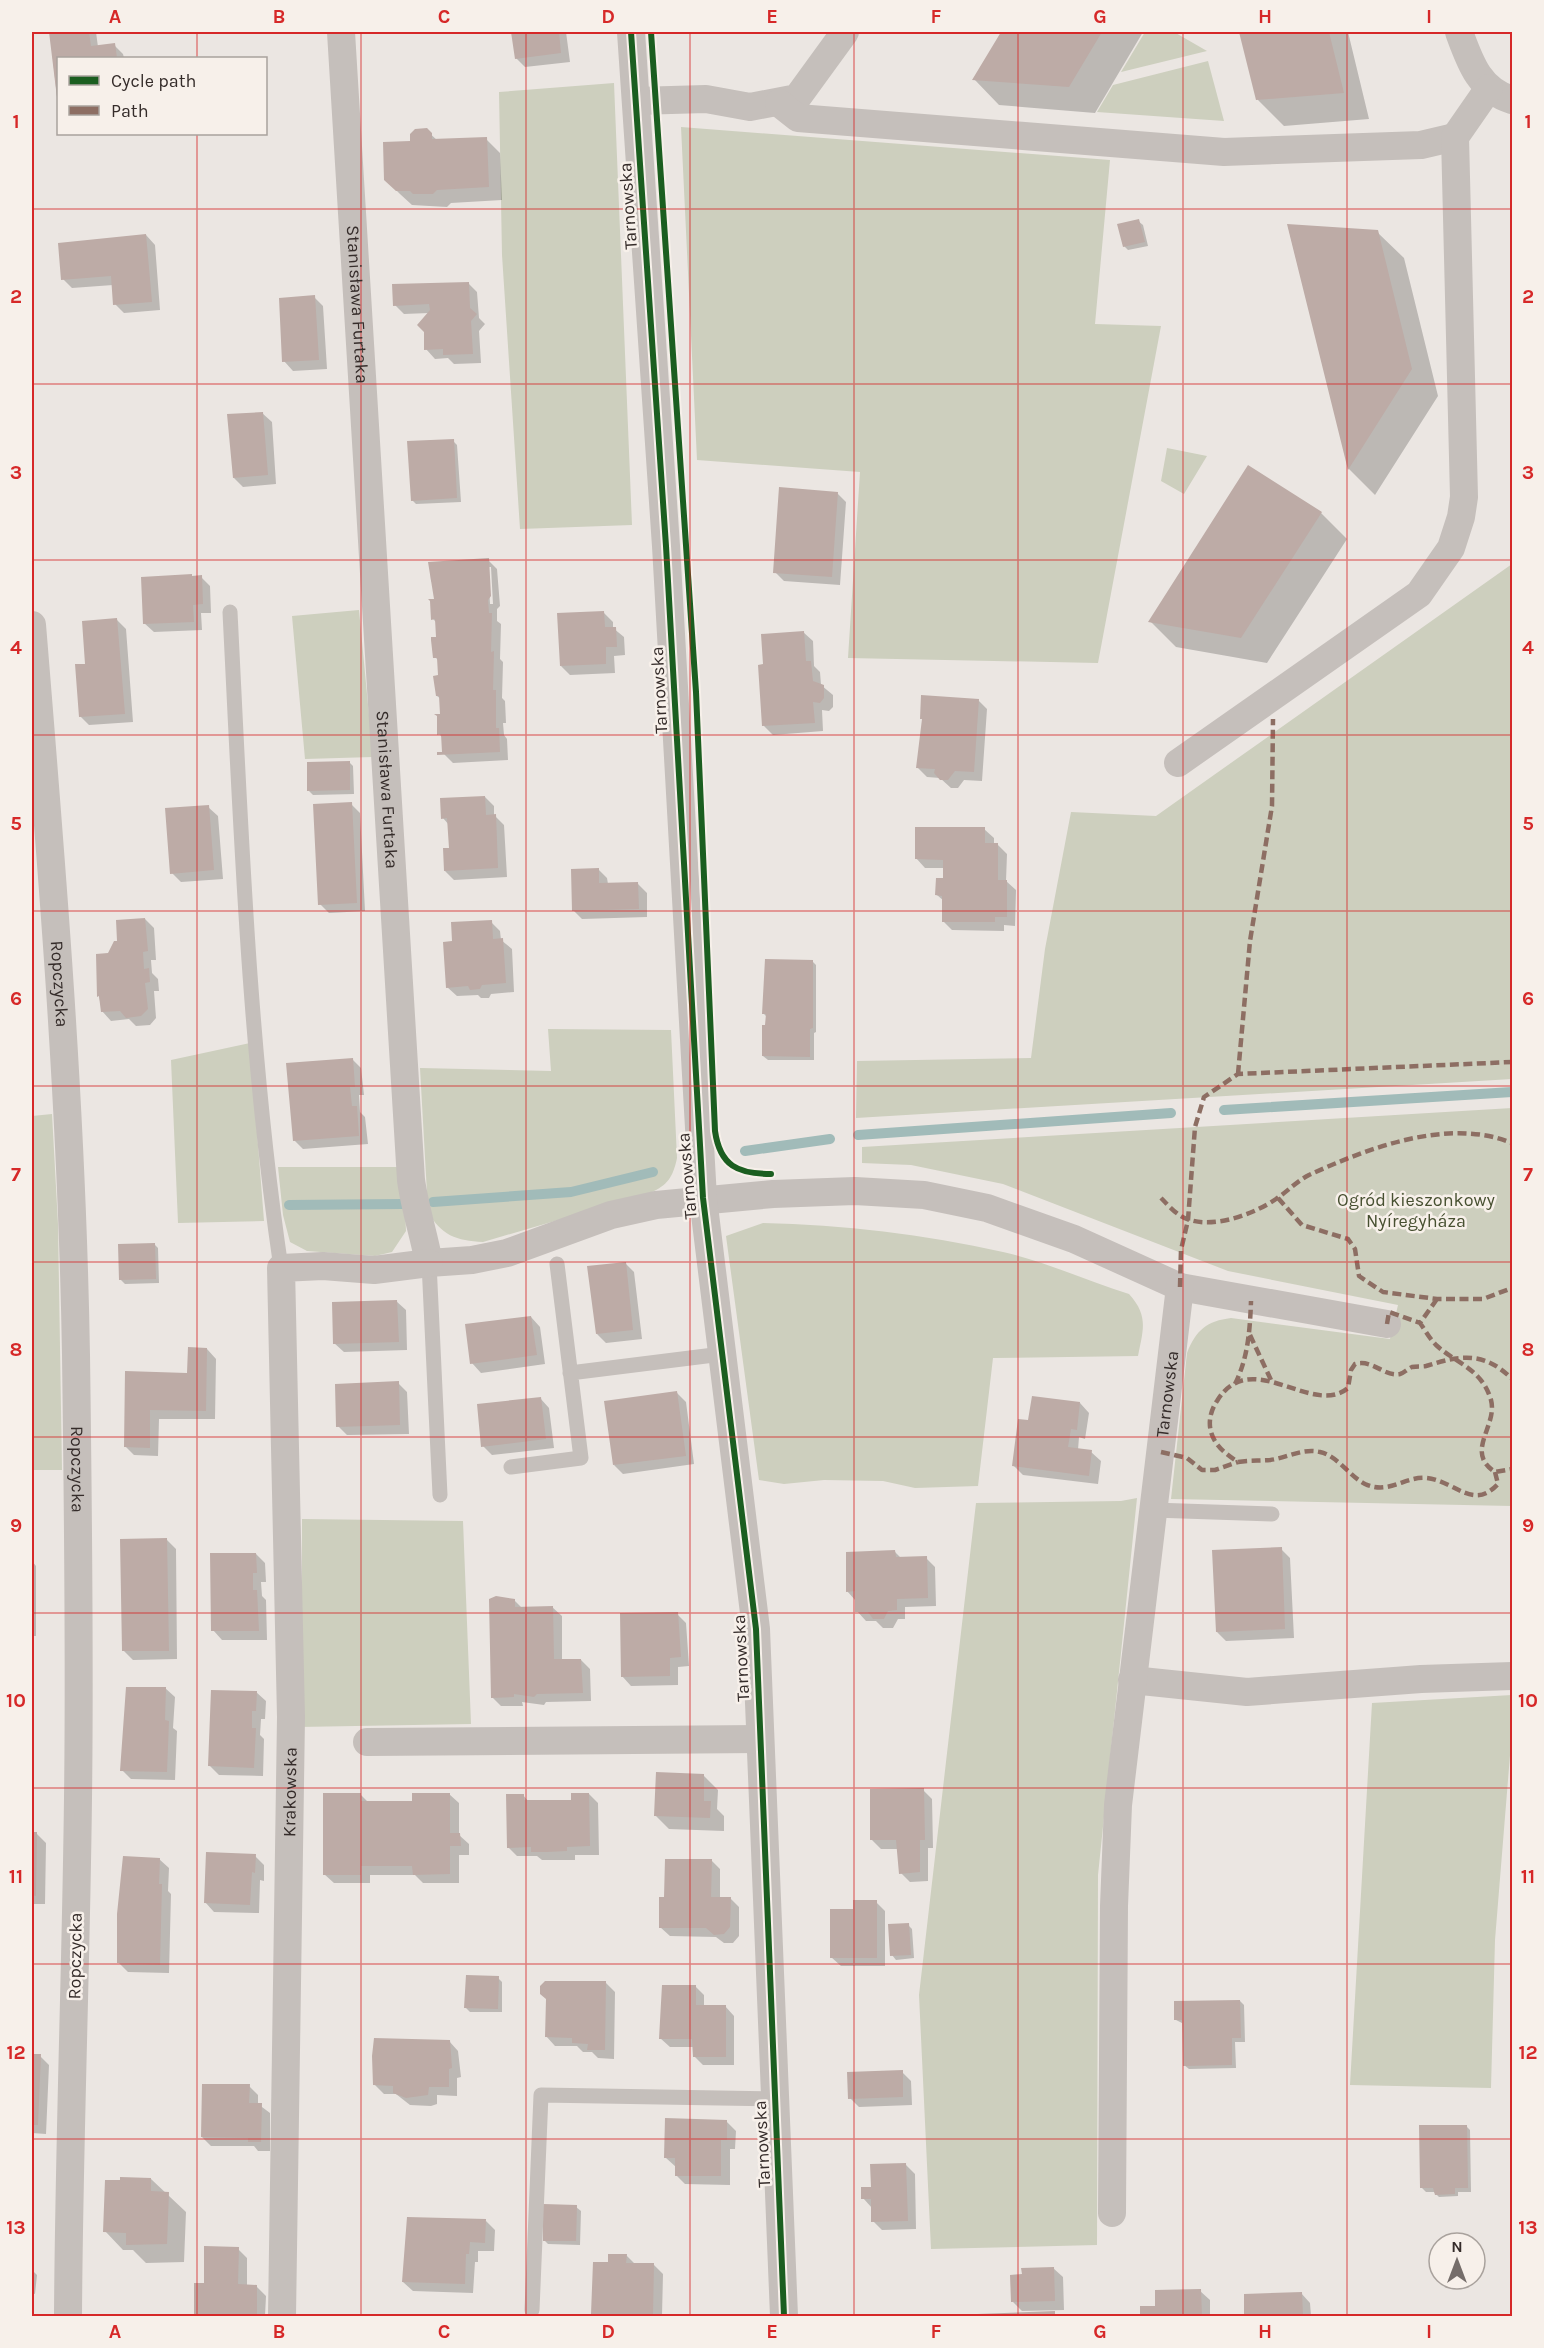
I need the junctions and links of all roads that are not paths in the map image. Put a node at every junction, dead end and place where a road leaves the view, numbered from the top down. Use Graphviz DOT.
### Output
graph roads {
  1 [pos="341,32"];
  2 [pos="631,32"];
  3 [pos="845,32"];
  4 [pos="1459,32"];
  5 [pos="1501,94"];
  6 [pos="636,101"];
  7 [pos="779,103"];
  8 [pos="1455,137"];
  9 [pos="230,612"];
  10 [pos="32,625"];
  11 [pos="1178,763"];
  12 [pos="703,1198"];
  13 [pos="429,1263"];
  14 [pos="557,1264"];
  15 [pos="281,1268"];
  16 [pos="1180,1287"];
  17 [pos="1387,1324"];
  18 [pos="722,1354"];
  19 [pos="570,1373"];
  20 [pos="511,1467"];
  21 [pos="440,1495"];
  22 [pos="1153,1510"];
  23 [pos="1272,1514"];
  24 [pos="1512,1676"];
  25 [pos="1132,1680"];
  26 [pos="760,1738"];
  27 [pos="368,1742"];
  28 [pos="775,2099"];
  29 [pos="1112,2213"];
  30 [pos="532,2310"];
  31 [pos="68,2316"];
  32 [pos="282,2316"];
  33 [pos="784,2316"];
  1 -- 13 [label="street, Stanisława Furtaka"];
  2 -- 6 [label="street, Tarnowska"];
  3 -- 7 [label="street"];
  4 -- 5 [label="street"];
  5 -- 8 [label="street"];
  6 -- 7 [label="street"];
  6 -- 12 [label="street, Tarnowska"];
  7 -- 8 [label="street"];
  8 -- 11 [label="street"];
  9 -- 15 [label="lane"];
  10 -- 31 [label="street, Ropczycka"];
  12 -- 13 [label="street"];
  12 -- 16 [label="street, Tarnowska"];
  12 -- 18 [label="street, Tarnowska"];
  13 -- 15 [label="street"];
  13 -- 21 [label="lane"];
  14 -- 19 [label="lane"];
  15 -- 32 [label="street, Krakowska"];
  16 -- 17 [label="street, Tarnowska"];
  16 -- 22 [label="street, Tarnowska"];
  18 -- 19 [label="lane"];
  18 -- 26 [label="street, Tarnowska"];
  19 -- 20 [label="lane"];
  22 -- 23 [label="lane"];
  22 -- 25 [label="street, Tarnowska"];
  24 -- 25 [label="street"];
  25 -- 29 [label="street, Tarnowska"];
  26 -- 27 [label="street"];
  26 -- 28 [label="street, Tarnowska"];
  28 -- 30 [label="lane"];
  28 -- 33 [label="street, Tarnowska"];
}
